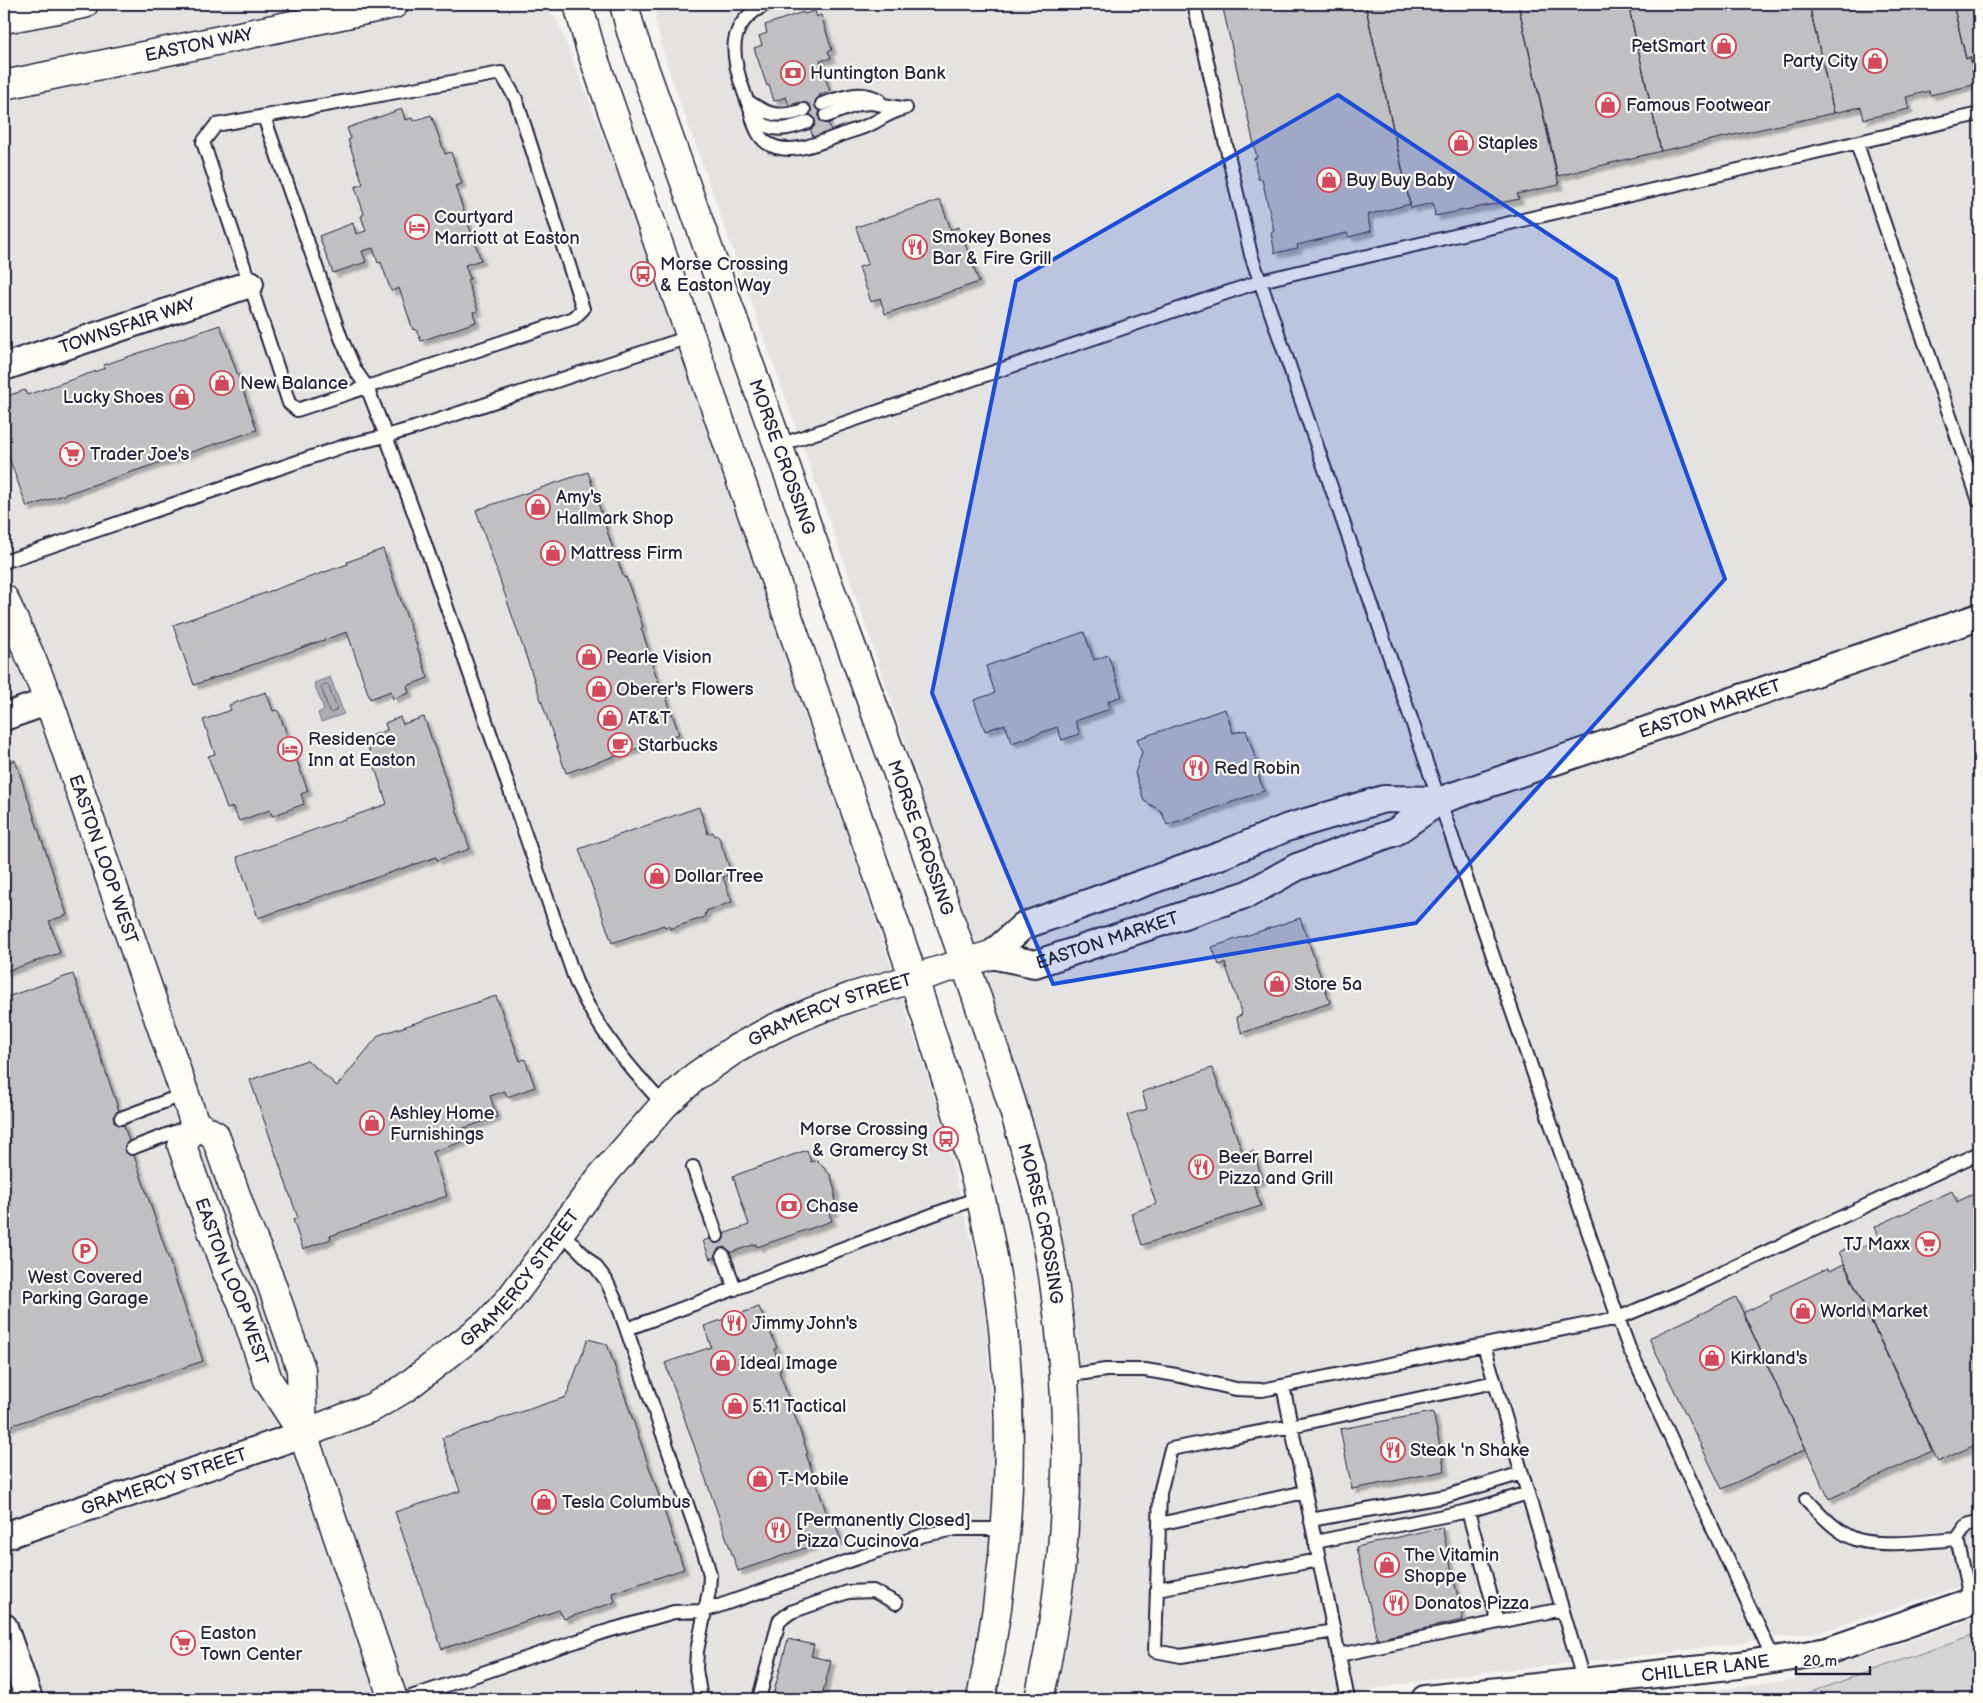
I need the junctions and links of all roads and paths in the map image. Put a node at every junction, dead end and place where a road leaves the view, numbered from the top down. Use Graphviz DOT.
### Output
graph roads {
  1 [pos="84,4"];
  2 [pos="394,4"];
  3 [pos="578,4"];
  4 [pos="624,4"];
  5 [pos="767,4"];
  6 [pos="1194,4"];
  7 [pos="4,19"];
  8 [pos="4,85"];
  9 [pos="748,105"];
  10 [pos="824,110"];
  11 [pos="1979,114"];
  12 [pos="806,116"];
  13 [pos="264,117"];
  14 [pos="1857,144"];
  15 [pos="1261,282"];
  16 [pos="250,284"];
  17 [pos="692,336"];
  18 [pos="4,367"];
  19 [pos="367,387"];
  20 [pos="386,436"];
  21 [pos="777,446"];
  22 [pos="1979,502"];
  23 [pos="4,562"];
  24 [pos="4,598"];
  25 [pos="1979,617"];
  26 [pos="49,701"];
  27 [pos="4,717"];
  28 [pos="1441,800"];
  29 [pos="991,954"];
  30 [pos="965,963"];
  31 [pos="914,979"];
  32 [pos="185,1094"];
  33 [pos="664,1105"];
  34 [pos="122,1118"];
  35 [pos="195,1124"];
  36 [pos="132,1148"];
  37 [pos="1979,1153"];
  38 [pos="693,1167"];
  39 [pos="980,1197"];
  40 [pos="560,1231"];
  41 [pos="717,1236"];
  42 [pos="723,1255"];
  43 [pos="734,1289"];
  44 [pos="1618,1318"];
  45 [pos="627,1329"];
  46 [pos="1484,1346"];
  47 [pos="1064,1376"];
  48 [pos="1495,1382"];
  49 [pos="1282,1386"];
  50 [pos="1291,1426"];
  51 [pos="303,1434"];
  52 [pos="1522,1473"];
  53 [pos="1305,1492"];
  54 [pos="1528,1493"];
  55 [pos="1806,1499"];
  56 [pos="1468,1511"];
  57 [pos="1310,1520"];
  58 [pos="1979,1522"];
  59 [pos="1159,1524"];
  60 [pos="1006,1530"];
  61 [pos="4,1536"];
  62 [pos="1957,1540"];
  63 [pos="1315,1542"];
  64 [pos="1319,1560"];
  65 [pos="1157,1589"];
  66 [pos="1975,1600"];
  67 [pos="896,1603"];
  68 [pos="1562,1609"];
  69 [pos="704,1611"];
  70 [pos="1498,1622"];
  71 [pos="4,1627"];
  72 [pos="1334,1631"];
  73 [pos="1339,1655"];
  74 [pos="1774,1660"];
  75 [pos="1584,1682"];
  76 [pos="29,1699"];
  77 [pos="393,1699"];
  78 [pos="405,1699"];
  79 [pos="702,1699"];
  80 [pos="759,1699"];
  81 [pos="981,1699"];
  82 [pos="1039,1699"];
  83 [pos="1348,1699"];
  84 [pos="1425,1699"];
  1 -- 7 [label="main road"];
  2 -- 8 [label="main road, EASTON WAY"];
  3 -- 17 [label="main road"];
  4 -- 21 [label="main road, MORSE CROSSING"];
  5 -- 9 [label="lane"];
  6 -- 15 [label="lane"];
  9 -- 10 [label="lane"];
  9 -- 12 [label="lane"];
  11 -- 14 [label="lane"];
  13 -- 16 [label="lane"];
  13 -- 19 [label="lane"];
  13 -- 19 [label="lane"];
  14 -- 15 [label="lane"];
  14 -- 22 [label="lane"];
  15 -- 21 [label="lane"];
  15 -- 28 [label="lane"];
  16 -- 18 [label="street, TOWNSFAIR WAY"];
  16 -- 19 [label="lane"];
  17 -- 20 [label="lane"];
  17 -- 31 [label="main road"];
  19 -- 20 [label="lane"];
  20 -- 23 [label="lane"];
  20 -- 33 [label="lane"];
  21 -- 30 [label="main road, MORSE CROSSING"];
  24 -- 26 [label="main road, EASTON LOOP WEST"];
  25 -- 28 [label="street, EASTON MARKET"];
  26 -- 27 [label="street"];
  26 -- 32 [label="main road, EASTON LOOP WEST"];
  28 -- 29 [label="street, EASTON MARKET"];
  28 -- 29 [label="street, EASTON MARKET"];
  28 -- 44 [label="lane"];
  29 -- 30 [label="main road, GRAMERCY STREET"];
  30 -- 31 [label="main road, GRAMERCY STREET"];
  30 -- 47 [label="main road, MORSE CROSSING"];
  31 -- 33 [label="main road, GRAMERCY STREET"];
  31 -- 39 [label="main road"];
  32 -- 34 [label="lane"];
  32 -- 35 [label="main road, EASTON LOOP WEST"];
  33 -- 40 [label="main road, GRAMERCY STREET"];
  35 -- 36 [label="lane"];
  35 -- 51 [label="main road, EASTON LOOP WEST"];
  35 -- 51 [label="main road, EASTON LOOP WEST"];
  37 -- 44 [label="lane"];
  38 -- 41 [label="lane"];
  39 -- 43 [label="lane"];
  39 -- 60 [label="main road"];
  40 -- 45 [label="lane"];
  40 -- 51 [label="main road, GRAMERCY STREET"];
  42 -- 43 [label="lane"];
  43 -- 45 [label="lane"];
  44 -- 46 [label="lane"];
  44 -- 74 [label="lane"];
  45 -- 69 [label="lane"];
  46 -- 48 [label="lane"];
  46 -- 49 [label="lane"];
  47 -- 49 [label="lane"];
  47 -- 82 [label="main road, MORSE CROSSING"];
  48 -- 50 [label="lane"];
  48 -- 52 [label="lane"];
  49 -- 50 [label="lane"];
  50 -- 53 [label="lane"];
  50 -- 59 [label="lane"];
  51 -- 61 [label="street, GRAMERCY STREET"];
  51 -- 77 [label="main road, EASTON LOOP WEST"];
  52 -- 54 [label="lane"];
  52 -- 57 [label="lane"];
  53 -- 57 [label="lane"];
  53 -- 59 [label="lane"];
  54 -- 56 [label="lane"];
  54 -- 68 [label="lane"];
  55 -- 62 [label="lane"];
  56 -- 63 [label="lane"];
  56 -- 70 [label="lane"];
  57 -- 63 [label="lane"];
  58 -- 62 [label="lane"];
  59 -- 65 [label="lane"];
  60 -- 69 [label="lane"];
  60 -- 81 [label="main road"];
  62 -- 66 [label="lane"];
  63 -- 64 [label="lane"];
  64 -- 65 [label="lane"];
  64 -- 72 [label="lane"];
  65 -- 72 [label="lane"];
  66 -- 74 [label="street, CHILLER LANE"];
  67 -- 80 [label="lane"];
  68 -- 70 [label="lane"];
  68 -- 75 [label="lane"];
  69 -- 78 [label="lane"];
  69 -- 79 [label="lane"];
  70 -- 73 [label="lane"];
  71 -- 76 [label="street"];
  72 -- 73 [label="lane"];
  73 -- 83 [label="lane"];
  74 -- 75 [label="street, CHILLER LANE"];
  75 -- 84 [label="street, CHILLER LANE"];
}
